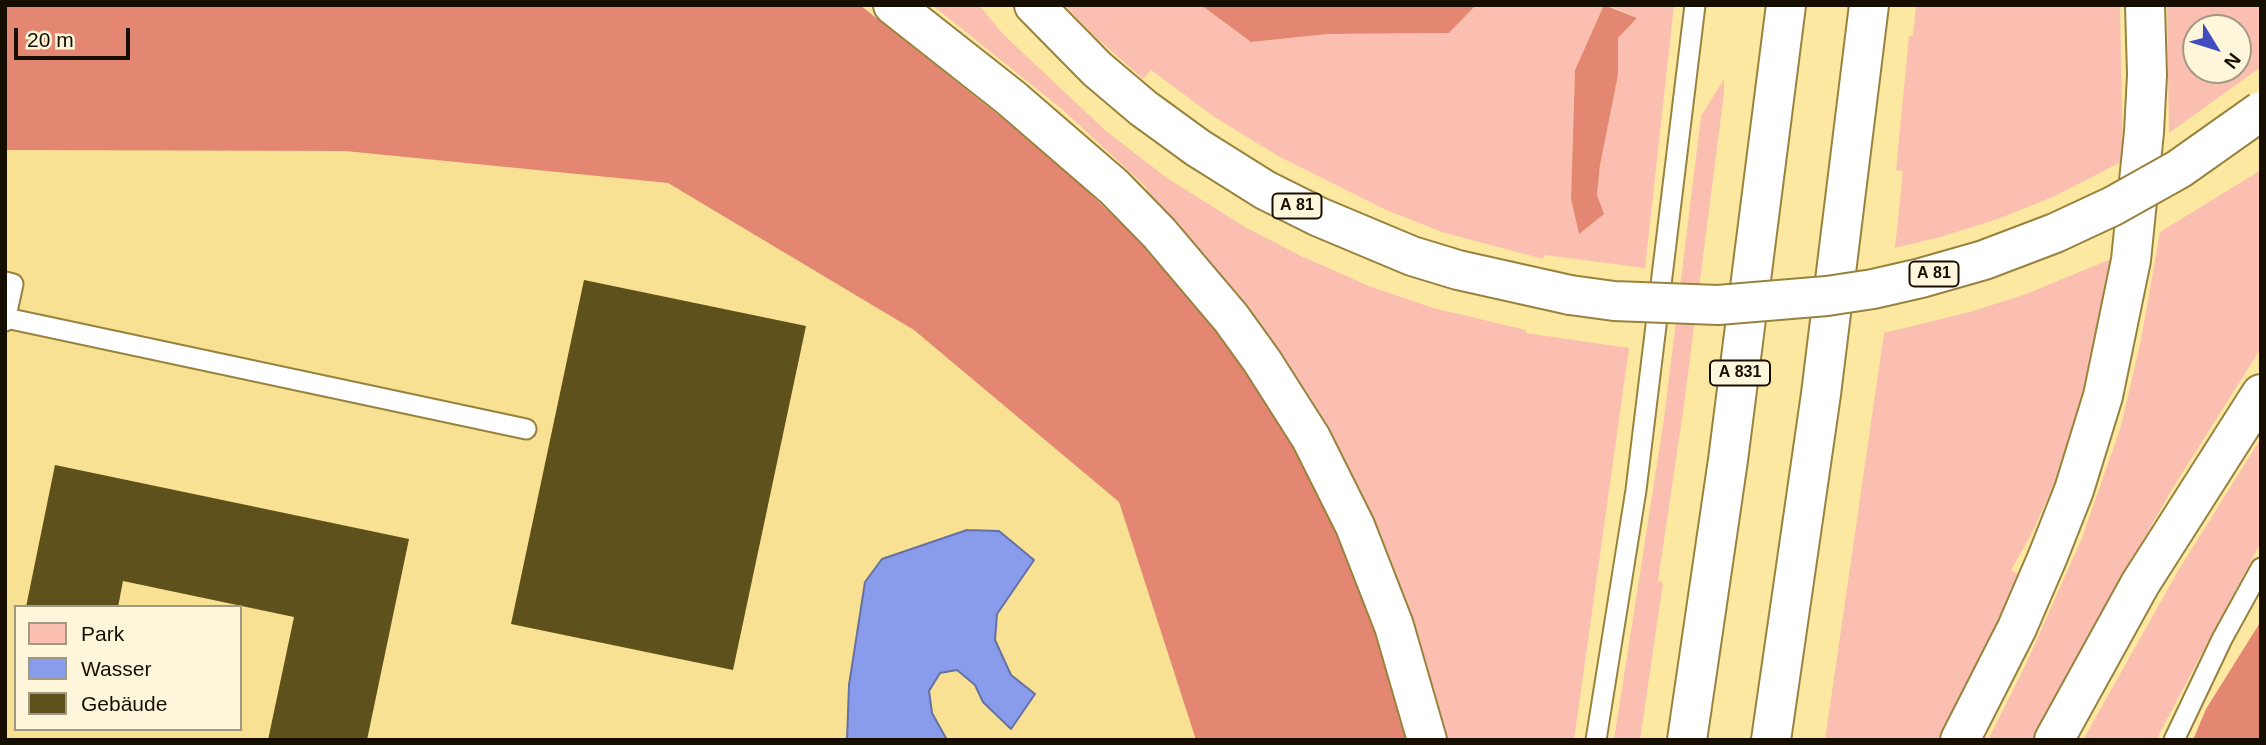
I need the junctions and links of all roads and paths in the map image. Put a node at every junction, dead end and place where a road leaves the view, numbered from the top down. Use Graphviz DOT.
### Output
graph roads {
  1 [pos="893,5"];
  2 [pos="1034,5"];
  3 [pos="1695,5"];
  4 [pos="1786,5"];
  5 [pos="1869,5"];
  6 [pos="2145,5"];
  7 [pos="2261,111"];
  8 [pos="5,282"];
  9 [pos="6,320"];
  10 [pos="2261,394"];
  11 [pos="526,429"];
  12 [pos="2261,568"];
  13 [pos="1427,740"];
  14 [pos="1596,740"];
  15 [pos="1686,740"];
  16 [pos="1771,740"];
  17 [pos="1960,740"];
  18 [pos="2054,740"];
  19 [pos="2174,740"];
  1 -- 13 [label="highway"];
  2 -- 7 [label="highway, A 81, bridge"];
  3 -- 14 [label="lane"];
  4 -- 15 [label="highway, A 831"];
  5 -- 16 [label="highway"];
  6 -- 17 [label="highway"];
  8 -- 9 [label="lane"];
  9 -- 11 [label="lane"];
  10 -- 18 [label="highway"];
  12 -- 19 [label="lane"];
}
